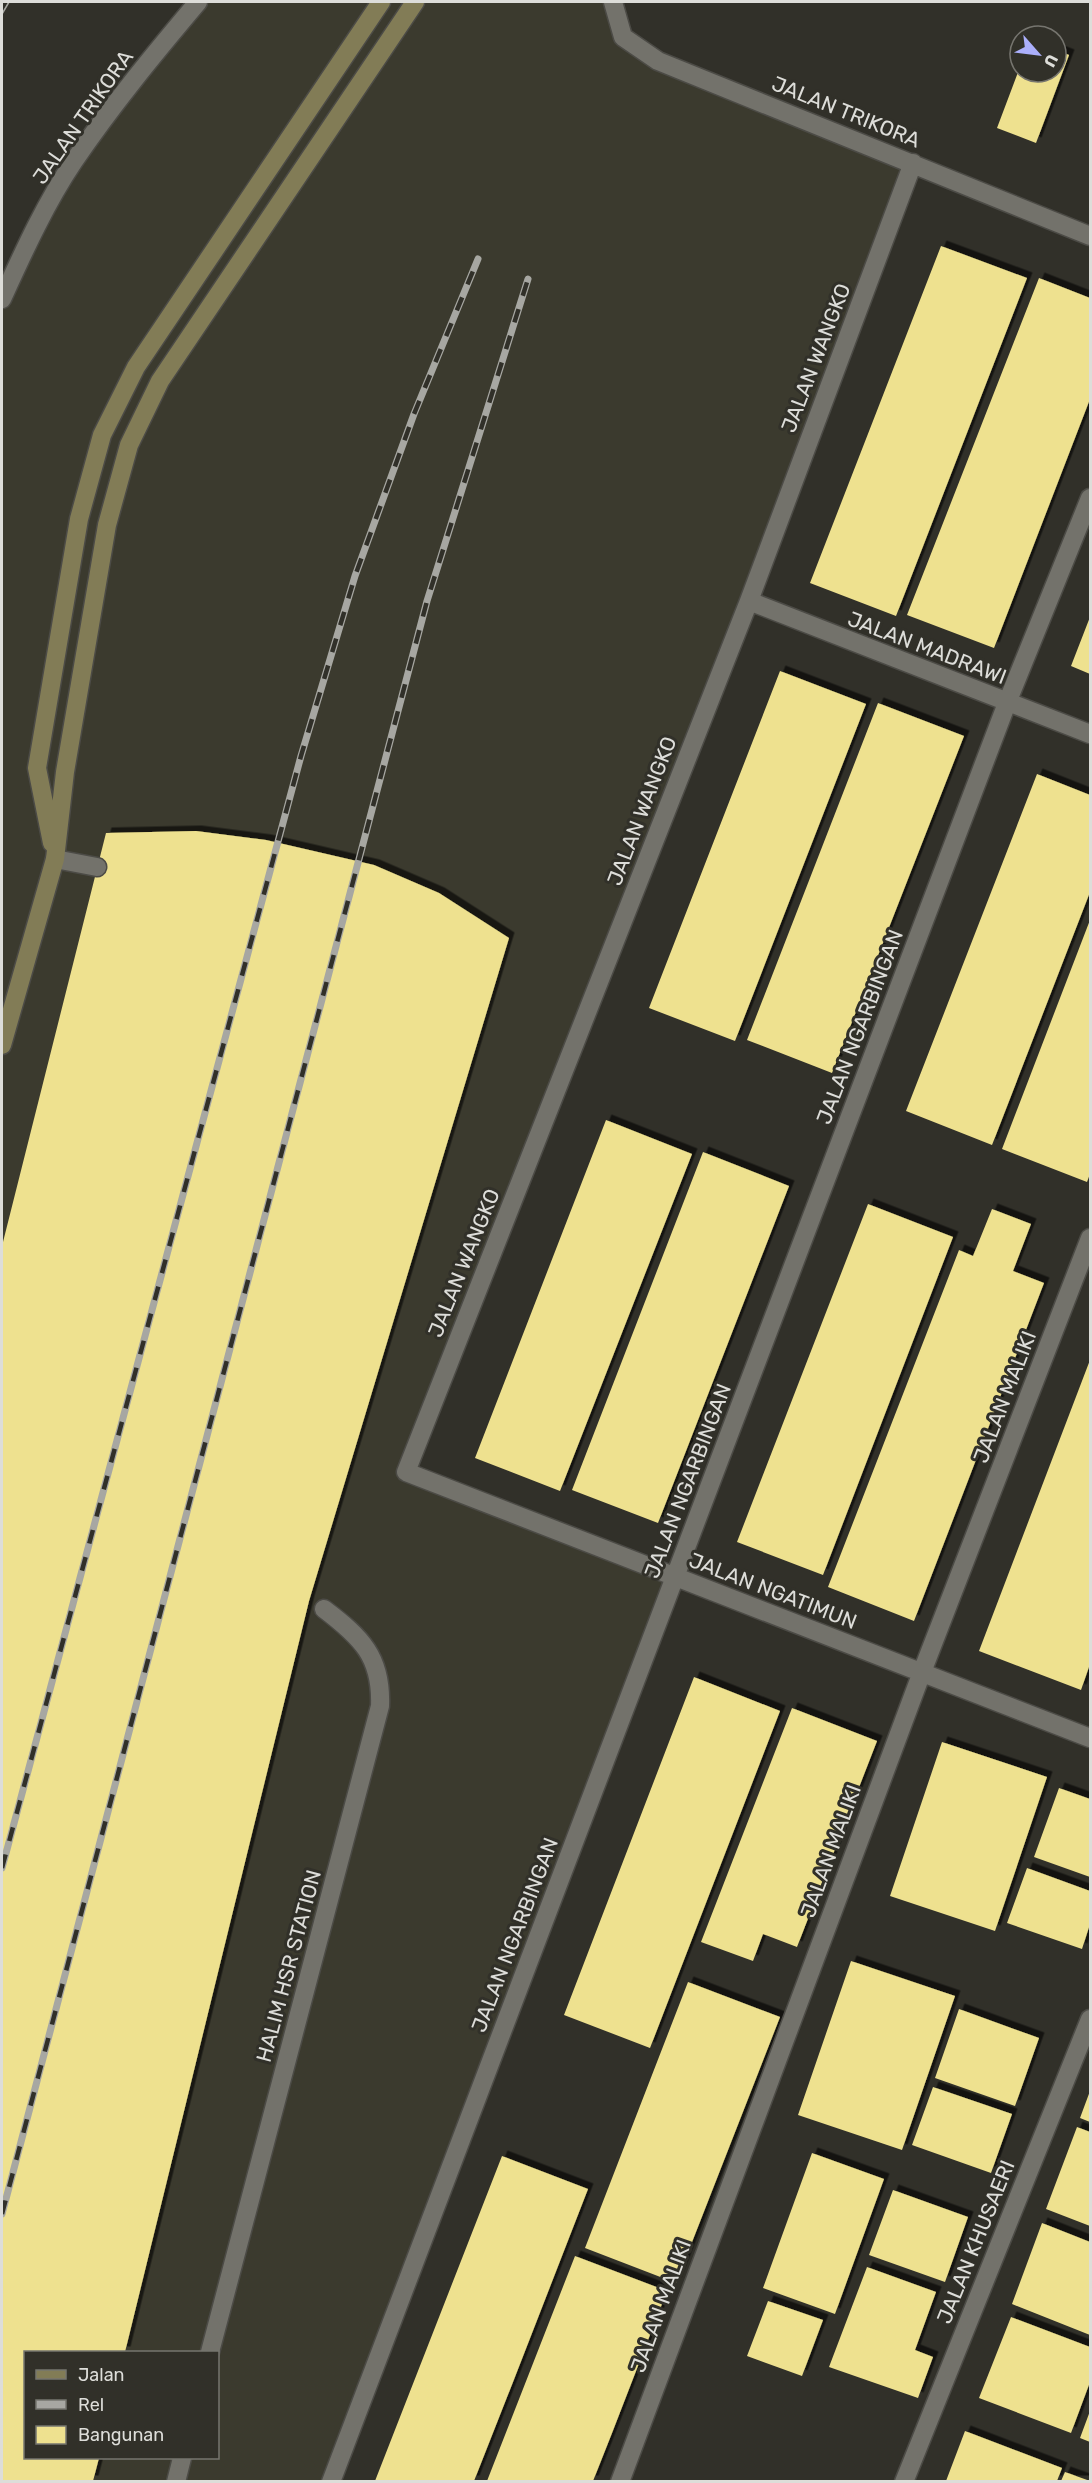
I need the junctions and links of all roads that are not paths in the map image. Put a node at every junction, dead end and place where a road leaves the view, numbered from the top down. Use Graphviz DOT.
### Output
graph roads {
  1 [pos="198,2"];
  2 [pos="381,2"];
  3 [pos="415,2"];
  4 [pos="613,2"];
  5 [pos="913,163"];
  6 [pos="1090,236"];
  7 [pos="2,299"];
  8 [pos="1090,498"];
  9 [pos="748,602"];
  10 [pos="1007,703"];
  11 [pos="1090,734"];
  12 [pos="55,859"];
  13 [pos="97,867"];
  14 [pos="2,1045"];
  15 [pos="1090,1238"];
  16 [pos="406,1472"];
  17 [pos="675,1578"];
  18 [pos="324,1609"];
  19 [pos="922,1672"];
  20 [pos="1090,1738"];
  21 [pos="1090,2019"];
  22 [pos="210,2351"];
  23 [pos="182,2459"];
  24 [pos="176,2481"];
  25 [pos="331,2481"];
  26 [pos="620,2481"];
  27 [pos="904,2481"];
  1 -- 7 [label="street, JALAN TRIKORA"];
  2 -- 12 [label="street"];
  3 -- 12 [label="street"];
  4 -- 5 [label="street, JALAN TRIKORA"];
  5 -- 6 [label="street, JALAN TRIKORA"];
  5 -- 9 [label="street, JALAN WANGKO"];
  8 -- 10 [label="street, JALAN NGARBINGAN"];
  9 -- 10 [label="street, JALAN MADRAWI"];
  9 -- 16 [label="street, JALAN WANGKO"];
  10 -- 11 [label="street, JALAN MADRAWI"];
  10 -- 17 [label="street, JALAN NGARBINGAN"];
  12 -- 13 [label="street"];
  12 -- 14 [label="street"];
  15 -- 19 [label="street, JALAN MALIKI"];
  16 -- 17 [label="street, JALAN NGATIMUN"];
  17 -- 19 [label="street, JALAN NGATIMUN"];
  17 -- 25 [label="street, JALAN NGARBINGAN"];
  18 -- 22 [label="street, HALIM HSR STATION"];
  19 -- 20 [label="street, JALAN NGATIMUN"];
  19 -- 26 [label="street, JALAN MALIKI"];
  21 -- 27 [label="street, JALAN KHUSAERI"];
  23 -- 24 [label="street"];
}
